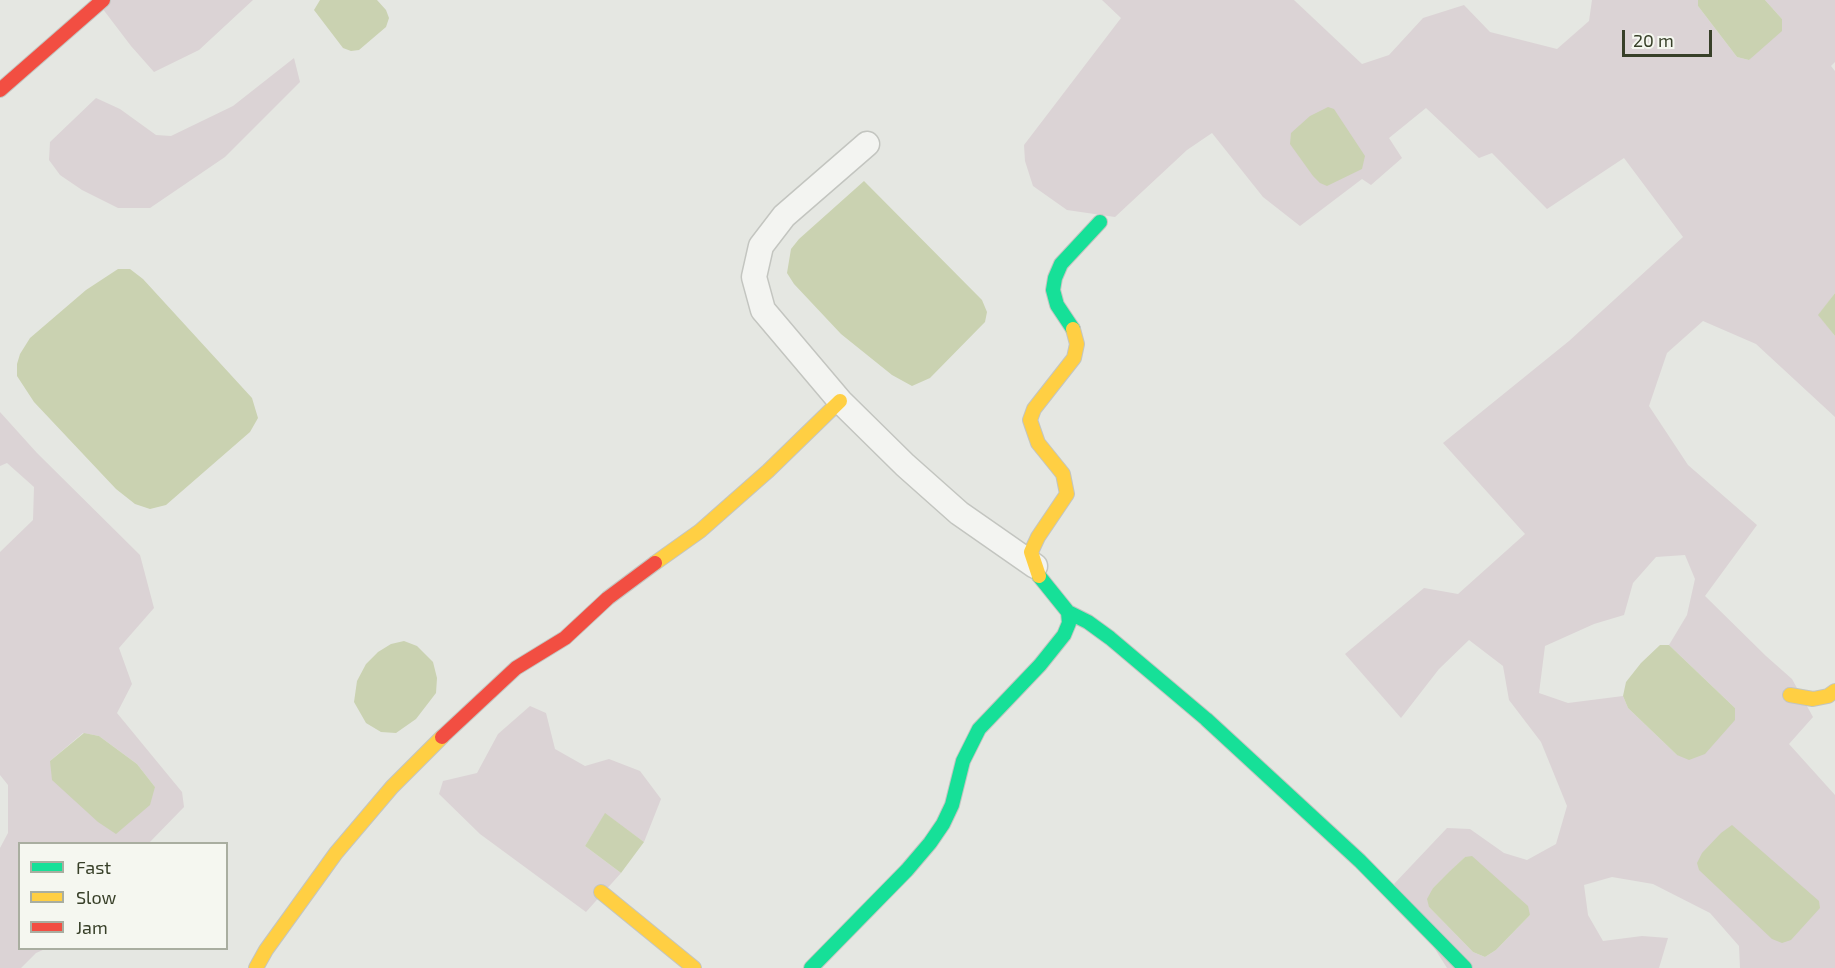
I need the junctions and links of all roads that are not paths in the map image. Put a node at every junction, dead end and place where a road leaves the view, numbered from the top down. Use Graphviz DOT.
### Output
graph roads {
  1 [pos="103,0"];
  2 [pos="0,90"];
  3 [pos="867,144"];
  4 [pos="1100,222"];
  5 [pos="840,401"];
  6 [pos="1035,566"];
  7 [pos="1068,612"];
  8 [pos="1835,691"];
  9 [pos="1790,695"];
  10 [pos="602,892"];
  11 [pos="256,968"];
  12 [pos="694,968"];
  13 [pos="811,968"];
  14 [pos="1464,968"];
  1 -- 2 [label="street"];
  3 -- 5 [label="street"];
  4 -- 6 [label="street"];
  5 -- 6 [label="street"];
  5 -- 11 [label="street"];
  6 -- 7 [label="street"];
  7 -- 13 [label="street"];
  7 -- 14 [label="street"];
  8 -- 9 [label="street"];
  10 -- 12 [label="street"];
}
